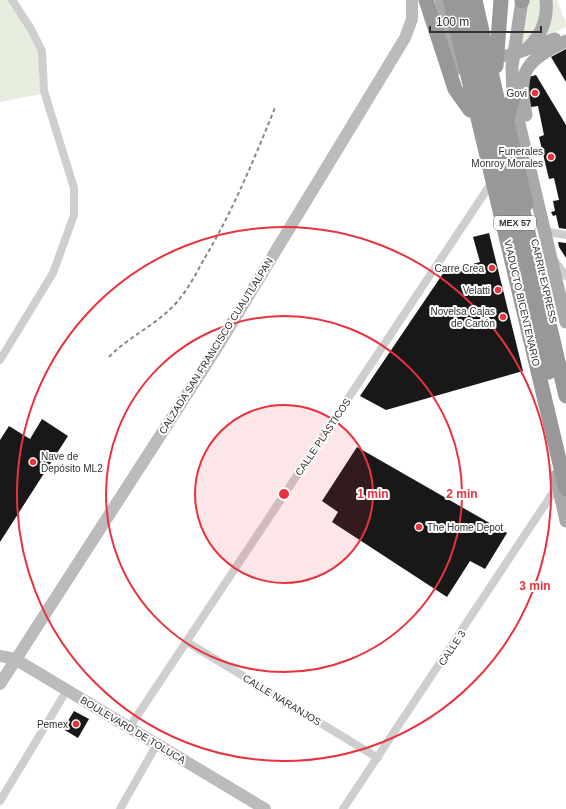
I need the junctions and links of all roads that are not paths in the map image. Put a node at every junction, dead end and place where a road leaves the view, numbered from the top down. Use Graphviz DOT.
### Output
graph roads {
  1 [pos="12,0"];
  2 [pos="412,0"];
  3 [pos="426,0"];
  4 [pos="436,0"];
  5 [pos="441,0"];
  6 [pos="450,0"];
  7 [pos="464,0"];
  8 [pos="475,0"];
  9 [pos="480,0"];
  10 [pos="501,0"];
  11 [pos="507,0"];
  12 [pos="522,0"];
  13 [pos="546,0"];
  14 [pos="447,24"];
  15 [pos="566,36"];
  16 [pos="458,41"];
  17 [pos="566,41"];
  18 [pos="526,49"];
  19 [pos="497,83"];
  20 [pos="513,98"];
  21 [pos="472,104"];
  22 [pos="504,127"];
  23 [pos="528,157"];
  24 [pos="490,185"];
  25 [pos="544,231"];
  26 [pos="566,235"];
  27 [pos="549,255"];
  28 [pos="566,276"];
  29 [pos="566,321"];
  30 [pos="522,322"];
  31 [pos="542,342"];
  32 [pos="0,360"];
  33 [pos="566,361"];
  34 [pos="566,374"];
  35 [pos="566,396"];
  36 [pos="566,445"];
  37 [pos="562,487"];
  38 [pos="566,521"];
  39 [pos="186,642"];
  40 [pos="0,656"];
  41 [pos="15,659"];
  42 [pos="0,684"];
  43 [pos="67,690"];
  44 [pos="129,728"];
  45 [pos="157,744"];
  46 [pos="378,758"];
  47 [pos="0,801"];
  48 [pos="120,809"];
  49 [pos="265,809"];
  50 [pos="343,809"];
  1 -- 32 [label="street"];
  2 -- 41 [label="street, CALZADA SAN FRANCISCO CUAUTLALPAN"];
  3 -- 21 [label="highway"];
  4 -- 21 [label="highway"];
  5 -- 14 [label="main road"];
  6 -- 21 [label="highway, VIADUCTO BICENTENARIO"];
  7 -- 31 [label="highway, MEX 57"];
  8 -- 19 [label="highway, MEX 57"];
  9 -- 19 [label="highway"];
  9 -- 34 [label="highway, CARRIL EXPRESS"];
  10 -- 19 [label="highway"];
  11 -- 19 [label="highway"];
  12 -- 20 [label="main road"];
  13 -- 18 [label="main road"];
  14 -- 16 [label="street"];
  14 -- 21 [label="main road"];
  15 -- 18 [label="main road"];
  16 -- 18 [label="main road"];
  17 -- 23 [label="main road"];
  19 -- 22 [label="highway, MEX 57"];
  19 -- 33 [label="highway"];
  20 -- 22 [label="highway"];
  20 -- 23 [label="main road"];
  21 -- 24 [label="main road"];
  21 -- 37 [label="highway, VIADUCTO BICENTENARIO"];
  22 -- 35 [label="highway, MEX 57"];
  23 -- 25 [label="main road"];
  24 -- 30 [label="main road"];
  24 -- 39 [label="street, CALLE PLÁSTICOS"];
  25 -- 26 [label="street"];
  25 -- 27 [label="main road"];
  27 -- 28 [label="street"];
  27 -- 29 [label="main road"];
  30 -- 31 [label="highway"];
  30 -- 37 [label="main road"];
  31 -- 36 [label="highway, MEX 57"];
  37 -- 38 [label="main road"];
  37 -- 46 [label="street, CALLE 3"];
  39 -- 44 [label="street, CALLE PLÁSTICOS"];
  39 -- 46 [label="street, CALLE NARANJOS"];
  40 -- 41 [label="street, BOULEVARD DE TOLUCA"];
  41 -- 42 [label="street, CALZADA SAN FRANCISCO CUAUTLALPAN"];
  41 -- 43 [label="street, BOULEVARD DE TOLUCA"];
  43 -- 44 [label="street, BOULEVARD DE TOLUCA"];
  43 -- 47 [label="street"];
  44 -- 45 [label="street, BOULEVARD DE TOLUCA"];
  45 -- 48 [label="street"];
  45 -- 49 [label="street, BOULEVARD DE TOLUCA"];
  46 -- 50 [label="street, CALLE 3"];
}
